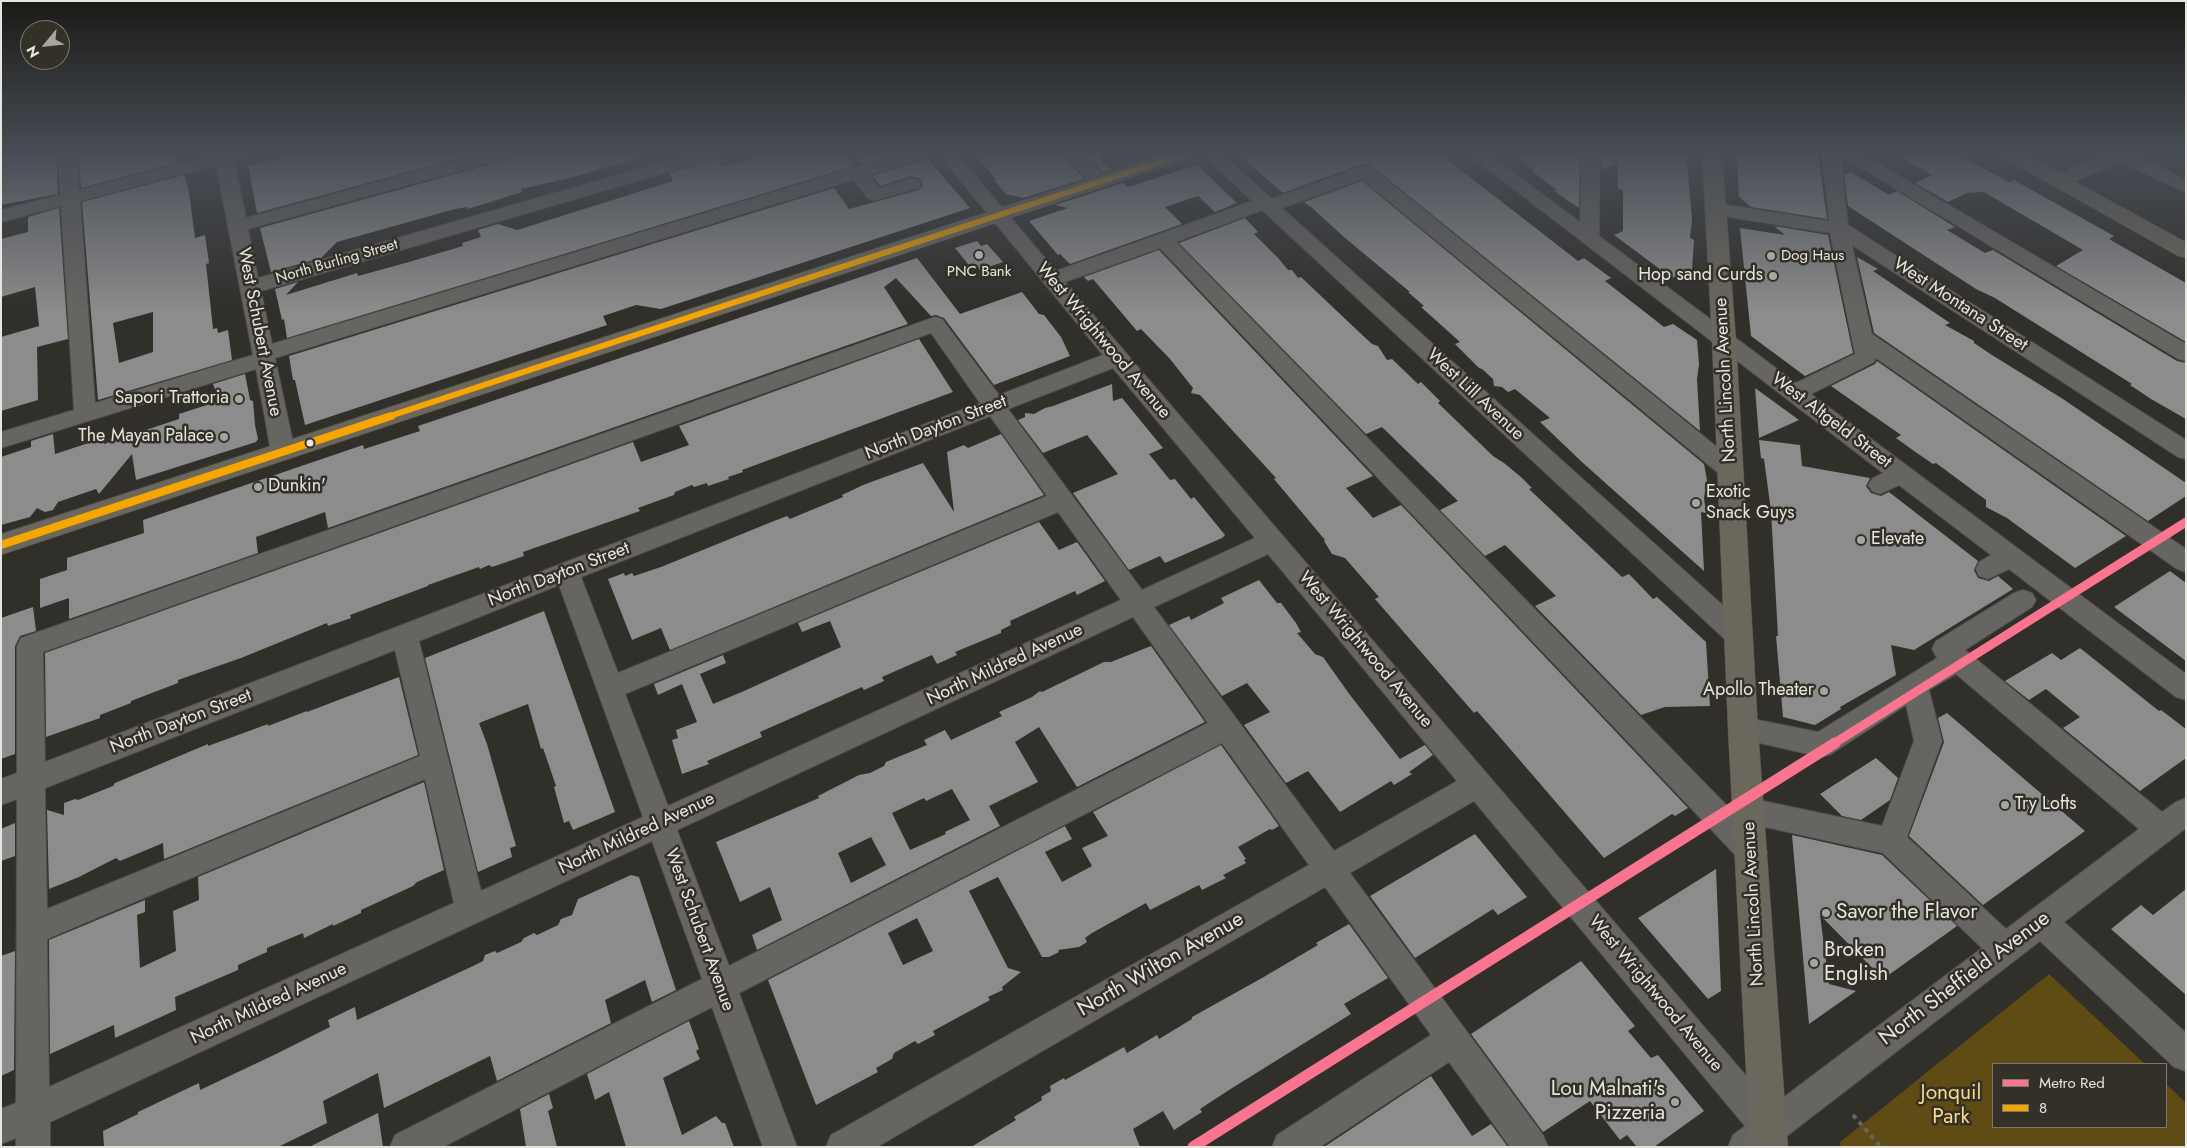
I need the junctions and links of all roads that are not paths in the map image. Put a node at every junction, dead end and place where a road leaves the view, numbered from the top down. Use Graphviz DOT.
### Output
graph roads {
  1 [pos="37,207"];
  2 [pos="71,207"];
  3 [pos="236,207"];
  4 [pos="309,207"];
  5 [pos="528,207"];
  6 [pos="746,207"];
  7 [pos="990,207"];
  8 [pos="1023,207"];
  9 [pos="1260,207"];
  10 [pos="1270,207"];
  11 [pos="1415,207"];
  12 [pos="1547,207"];
  13 [pos="1590,207"];
  14 [pos="1715,207"];
  15 [pos="1837,207"];
  16 [pos="1938,207"];
  17 [pos="2106,207"];
  18 [pos="1715,210"];
  19 [pos="997,215"];
  20 [pos="1,216"];
  21 [pos="238,226"];
  22 [pos="1839,228"];
  23 [pos="1589,238"];
  24 [pos="1163,240"];
  25 [pos="2186,251"];
  26 [pos="1052,280"];
  27 [pos="250,287"];
  28 [pos="1863,338"];
  29 [pos="1724,340"];
  30 [pos="2186,354"];
  31 [pos="264,356"];
  32 [pos="1117,358"];
  33 [pos="1794,393"];
  34 [pos="994,406"];
  35 [pos="85,414"];
  36 [pos="1,440"];
  37 [pos="2186,451"];
  38 [pos="283,452"];
  39 [pos="1730,470"];
  40 [pos="1901,474"];
  41 [pos="1880,485"];
  42 [pos="1062,500"];
  43 [pos="1273,541"];
  44 [pos="1,545"];
  45 [pos="2010,556"];
  46 [pos="2186,562"];
  47 [pos="1988,569"];
  48 [pos="567,572"];
  49 [pos="2024,600"];
  50 [pos="1137,604"];
  51 [pos="405,634"];
  52 [pos="1739,636"];
  53 [pos="1957,660"];
  54 [pos="1915,686"];
  55 [pos="610,688"];
  56 [pos="2186,689"];
  57 [pos="1227,727"];
  58 [pos="1743,729"];
  59 [pos="436,762"];
  60 [pos="31,780"];
  61 [pos="1478,784"];
  62 [pos="1,792"];
  63 [pos="1749,811"];
  64 [pos="2186,811"];
  65 [pos="660,824"];
  66 [pos="2161,830"];
  67 [pos="1891,841"];
  68 [pos="1752,852"];
  69 [pos="1330,869"];
  70 [pos="471,911"];
  71 [pos="2041,921"];
  72 [pos="32,931"];
  73 [pos="2005,949"];
  74 [pos="720,986"];
  75 [pos="1453,1040"];
  76 [pos="2186,1055"];
  77 [pos="32,1113"];
  78 [pos="1,1127"];
  79 [pos="1767,1142"];
  80 [pos="32,1147"];
  81 [pos="407,1147"];
  82 [pos="780,1147"];
  83 [pos="843,1147"];
  84 [pos="1289,1147"];
  85 [pos="1531,1147"];
  1 -- 20 [label="street"];
  2 -- 35 [label="street"];
  3 -- 21 [label="street, West Schubert Avenue"];
  4 -- 21 [label="street"];
  5 -- 27 [label="street, North Burling Street"];
  6 -- 31 [label="street"];
  7 -- 19 [label="street, West Wrightwood Avenue"];
  8 -- 19 [label="main road"];
  9 -- 24 [label="street"];
  10 -- 52 [label="street, West Lill Avenue"];
  11 -- 39 [label="street"];
  12 -- 23 [label="street, West Altgeld Street"];
  13 -- 23 [label="street"];
  14 -- 18 [label="main road, North Lincoln Avenue"];
  15 -- 22 [label="street"];
  16 -- 30 [label="street"];
  17 -- 25 [label="main road"];
  18 -- 22 [label="street, West Montana Street"];
  18 -- 29 [label="main road, North Lincoln Avenue"];
  19 -- 26 [label="street, West Wrightwood Avenue"];
  19 -- 38 [label="main road"];
  21 -- 27 [label="street, West Schubert Avenue"];
  22 -- 28 [label="street"];
  22 -- 37 [label="street, West Montana Street"];
  23 -- 29 [label="street, West Altgeld Street"];
  24 -- 26 [label="street"];
  24 -- 68 [label="street"];
  26 -- 32 [label="street, West Wrightwood Avenue"];
  27 -- 31 [label="street, West Schubert Avenue"];
  28 -- 33 [label="street"];
  28 -- 46 [label="street"];
  29 -- 33 [label="street, West Altgeld Street"];
  29 -- 39 [label="main road, North Lincoln Avenue"];
  31 -- 35 [label="street"];
  31 -- 38 [label="street, West Schubert Avenue"];
  32 -- 34 [label="street, North Dayton Street"];
  32 -- 43 [label="street, West Wrightwood Avenue"];
  33 -- 40 [label="street, West Altgeld Street"];
  34 -- 42 [label="street"];
  34 -- 48 [label="street, North Dayton Street"];
  34 -- 60 [label="street"];
  35 -- 36 [label="street"];
  38 -- 44 [label="main road"];
  39 -- 52 [label="main road, North Lincoln Avenue"];
  40 -- 41 [label="street"];
  40 -- 45 [label="street, West Altgeld Street"];
  42 -- 50 [label="street"];
  42 -- 55 [label="street"];
  43 -- 50 [label="street, North Mildred Avenue"];
  43 -- 61 [label="street, West Wrightwood Avenue"];
  45 -- 47 [label="street"];
  45 -- 56 [label="street, West Altgeld Street"];
  48 -- 51 [label="street, North Dayton Street"];
  48 -- 55 [label="street, West Schubert Avenue"];
  49 -- 53 [label="street"];
  50 -- 57 [label="street"];
  50 -- 65 [label="street, North Mildred Avenue"];
  51 -- 59 [label="street"];
  51 -- 60 [label="street, North Dayton Street"];
  52 -- 58 [label="main road, North Lincoln Avenue"];
  53 -- 54 [label="street"];
  53 -- 66 [label="street"];
  54 -- 58 [label="street"];
  54 -- 67 [label="street"];
  55 -- 65 [label="street, West Schubert Avenue"];
  57 -- 69 [label="street"];
  57 -- 74 [label="street"];
  58 -- 63 [label="main road, North Lincoln Avenue"];
  59 -- 70 [label="street"];
  59 -- 72 [label="street"];
  60 -- 62 [label="street, North Dayton Street"];
  60 -- 72 [label="street"];
  61 -- 69 [label="street, North Wilton Avenue"];
  61 -- 79 [label="street, West Wrightwood Avenue"];
  63 -- 67 [label="street"];
  63 -- 68 [label="main road, North Lincoln Avenue"];
  64 -- 66 [label="street, North Sheffield Avenue"];
  65 -- 70 [label="street, North Mildred Avenue"];
  65 -- 74 [label="street, West Schubert Avenue"];
  66 -- 71 [label="street, North Sheffield Avenue"];
  67 -- 73 [label="street"];
  68 -- 79 [label="main road, North Lincoln Avenue"];
  69 -- 75 [label="street"];
  69 -- 83 [label="street, North Wilton Avenue"];
  70 -- 77 [label="street, North Mildred Avenue"];
  71 -- 73 [label="street, North Sheffield Avenue"];
  71 -- 76 [label="street"];
  72 -- 77 [label="street"];
  73 -- 79 [label="street, North Sheffield Avenue"];
  74 -- 81 [label="street"];
  74 -- 82 [label="street, West Schubert Avenue"];
  75 -- 84 [label="street"];
  75 -- 85 [label="street"];
  77 -- 78 [label="street, North Mildred Avenue"];
  77 -- 80 [label="street"];
}
